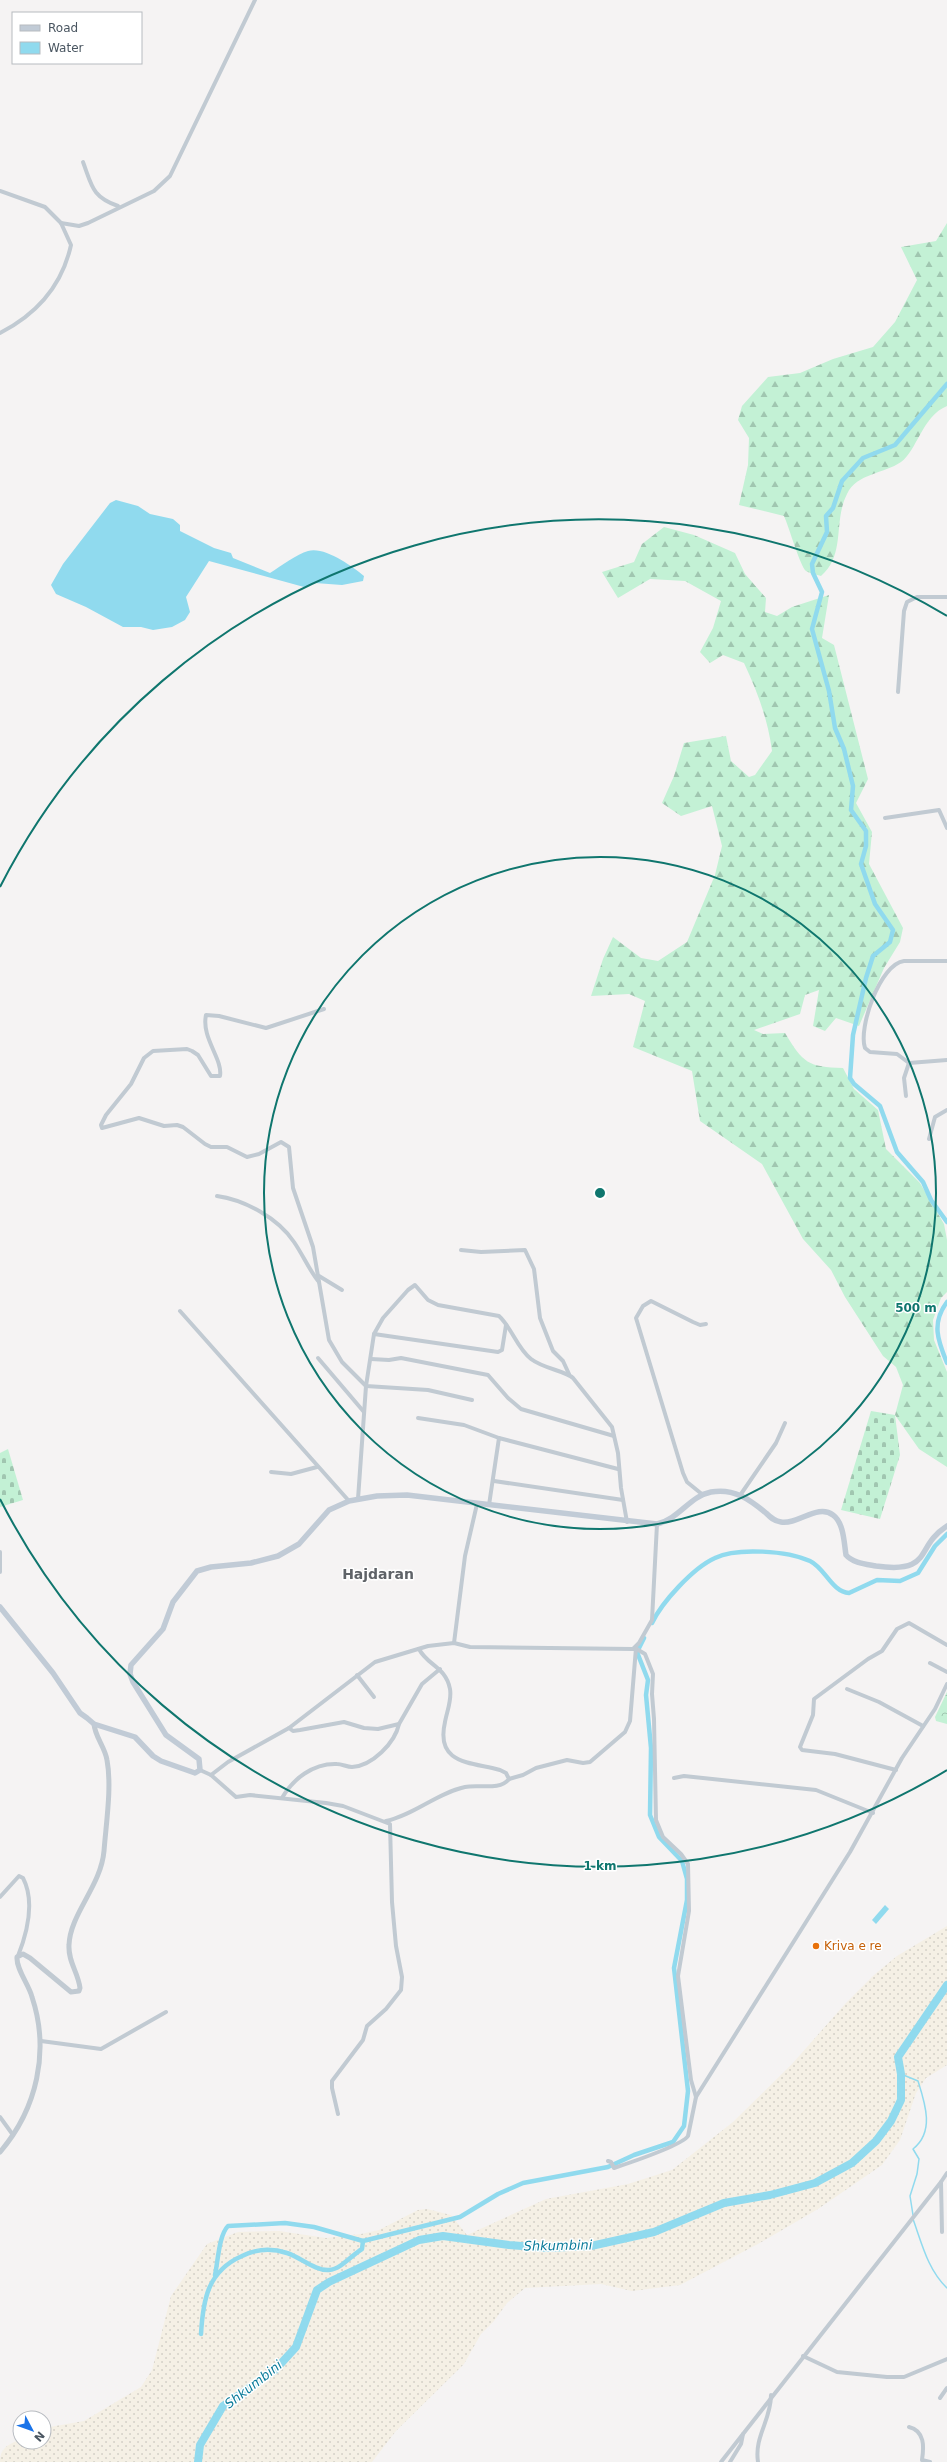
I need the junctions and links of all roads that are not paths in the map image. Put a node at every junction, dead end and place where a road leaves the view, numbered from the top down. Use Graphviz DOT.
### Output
graph roads {
  1 [pos="255,0"];
  2 [pos="83,162"];
  3 [pos="0,191"];
  4 [pos="118,206"];
  5 [pos="61,224"];
  6 [pos="0,333"];
  7 [pos="947,597"];
  8 [pos="898,692"];
  9 [pos="885,818"];
  10 [pos="947,828"];
  11 [pos="947,961"];
  12 [pos="324,1009"];
  13 [pos="947,1060"];
  14 [pos="909,1063"];
  15 [pos="906,1096"];
  16 [pos="947,1110"];
  17 [pos="929,1139"];
  18 [pos="217,1196"];
  19 [pos="461,1250"];
  20 [pos="319,1276"];
  21 [pos="319,1282"];
  22 [pos="342,1290"];
  23 [pos="180,1312"];
  24 [pos="706,1324"];
  25 [pos="506,1325"];
  26 [pos="374,1334"];
  27 [pos="318,1358"];
  28 [pos="371,1359"];
  29 [pos="569,1374"];
  30 [pos="366,1386"];
  31 [pos="472,1400"];
  32 [pos="364,1412"];
  33 [pos="418,1418"];
  34 [pos="785,1423"];
  35 [pos="614,1436"];
  36 [pos="499,1438"];
  37 [pos="317,1467"];
  38 [pos="618,1468"];
  39 [pos="271,1472"];
  40 [pos="494,1481"];
  41 [pos="741,1494"];
  42 [pos="703,1495"];
  43 [pos="358,1499"];
  44 [pos="623,1500"];
  45 [pos="349,1501"];
  46 [pos="478,1504"];
  47 [pos="489,1506"];
  48 [pos="626,1522"];
  49 [pos="657,1524"];
  50 [pos="947,1526"];
  51 [pos="0,1552"];
  52 [pos="0,1572"];
  53 [pos="0,1607"];
  54 [pos="454,1643"];
  55 [pos="947,1645"];
  56 [pos="419,1649"];
  57 [pos="638,1649"];
  58 [pos="930,1663"];
  59 [pos="440,1669"];
  60 [pos="947,1672"];
  61 [pos="357,1675"];
  62 [pos="947,1684"];
  63 [pos="847,1689"];
  64 [pos="374,1698"];
  65 [pos="94,1724"];
  66 [pos="399,1724"];
  67 [pos="923,1726"];
  68 [pos="289,1728"];
  69 [pos="200,1770"];
  70 [pos="896,1770"];
  71 [pos="211,1775"];
  72 [pos="674,1778"];
  73 [pos="509,1779"];
  74 [pos="282,1798"];
  75 [pos="873,1814"];
  76 [pos="385,1821"];
  77 [pos="0,1897"];
  78 [pos="18,1956"];
  79 [pos="166,2012"];
  80 [pos="41,2041"];
  81 [pos="696,2097"];
  82 [pos="338,2114"];
  83 [pos="0,2117"];
  84 [pos="13,2135"];
  85 [pos="0,2152"];
  86 [pos="611,2164"];
  87 [pos="947,2173"];
  88 [pos="941,2182"];
  89 [pos="942,2232"];
  90 [pos="803,2356"];
  91 [pos="947,2359"];
  92 [pos="947,2388"];
  93 [pos="771,2395"];
  94 [pos="940,2398"];
  95 [pos="909,2427"];
  96 [pos="744,2431"];
  97 [pos="721,2462"];
  98 [pos="730,2462"];
  99 [pos="758,2462"];
  100 [pos="930,2462"];
  1 -- 4 [label="street"];
  2 -- 4 [label="street"];
  3 -- 5 [label="street"];
  4 -- 5 [label="street"];
  5 -- 6 [label="street"];
  7 -- 8 [label="street"];
  9 -- 10 [label="street"];
  11 -- 14 [label="street"];
  12 -- 20 [label="street"];
  13 -- 14 [label="street"];
  14 -- 15 [label="street"];
  16 -- 17 [label="street"];
  18 -- 21 [label="street"];
  19 -- 29 [label="street"];
  20 -- 21 [label="street"];
  20 -- 22 [label="street"];
  21 -- 30 [label="street"];
  23 -- 37 [label="street"];
  24 -- 42 [label="street"];
  25 -- 26 [label="street"];
  25 -- 26 [label="street"];
  25 -- 29 [label="street"];
  26 -- 28 [label="street"];
  27 -- 32 [label="street"];
  28 -- 30 [label="street"];
  28 -- 35 [label="street"];
  29 -- 35 [label="street"];
  30 -- 31 [label="street"];
  30 -- 32 [label="street"];
  32 -- 43 [label="street"];
  33 -- 36 [label="street"];
  34 -- 41 [label="street"];
  35 -- 38 [label="street"];
  36 -- 38 [label="street"];
  36 -- 40 [label="street"];
  37 -- 39 [label="street"];
  37 -- 45 [label="street"];
  38 -- 44 [label="street"];
  40 -- 44 [label="street"];
  40 -- 47 [label="street"];
  41 -- 42 [label="main road"];
  41 -- 50 [label="main road"];
  42 -- 49 [label="main road"];
  43 -- 45 [label="main road"];
  43 -- 46 [label="main road"];
  44 -- 48 [label="street"];
  45 -- 69 [label="main road"];
  46 -- 47 [label="main road"];
  46 -- 54 [label="street"];
  47 -- 48 [label="main road"];
  48 -- 49 [label="main road"];
  49 -- 57 [label="street"];
  51 -- 52 [label="street"];
  53 -- 65 [label="main road"];
  54 -- 56 [label="street"];
  54 -- 57 [label="street"];
  55 -- 70 [label="street"];
  56 -- 59 [label="street"];
  56 -- 61 [label="street"];
  57 -- 73 [label="street"];
  57 -- 81 [label="street"];
  58 -- 60 [label="street"];
  59 -- 66 [label="street"];
  59 -- 73 [label="street"];
  61 -- 64 [label="street"];
  61 -- 68 [label="street"];
  62 -- 67 [label="street"];
  63 -- 67 [label="street"];
  65 -- 69 [label="main road"];
  65 -- 78 [label="street"];
  66 -- 68 [label="street"];
  66 -- 74 [label="street"];
  67 -- 70 [label="street"];
  68 -- 71 [label="street"];
  69 -- 71 [label="street"];
  70 -- 75 [label="street"];
  71 -- 74 [label="street"];
  72 -- 75 [label="street"];
  73 -- 76 [label="street"];
  74 -- 76 [label="street"];
  75 -- 81 [label="street"];
  76 -- 82 [label="street"];
  77 -- 78 [label="street"];
  78 -- 80 [label="street"];
  79 -- 80 [label="street"];
  80 -- 84 [label="street"];
  81 -- 86 [label="street"];
  83 -- 84 [label="street"];
  84 -- 85 [label="street"];
  87 -- 88 [label="street"];
  88 -- 89 [label="street"];
  88 -- 90 [label="street"];
  90 -- 91 [label="street"];
  90 -- 93 [label="street"];
  92 -- 94 [label="street"];
  93 -- 96 [label="street"];
  93 -- 99 [label="street"];
  95 -- 100 [label="street"];
  96 -- 97 [label="street"];
  96 -- 98 [label="street"];
}
